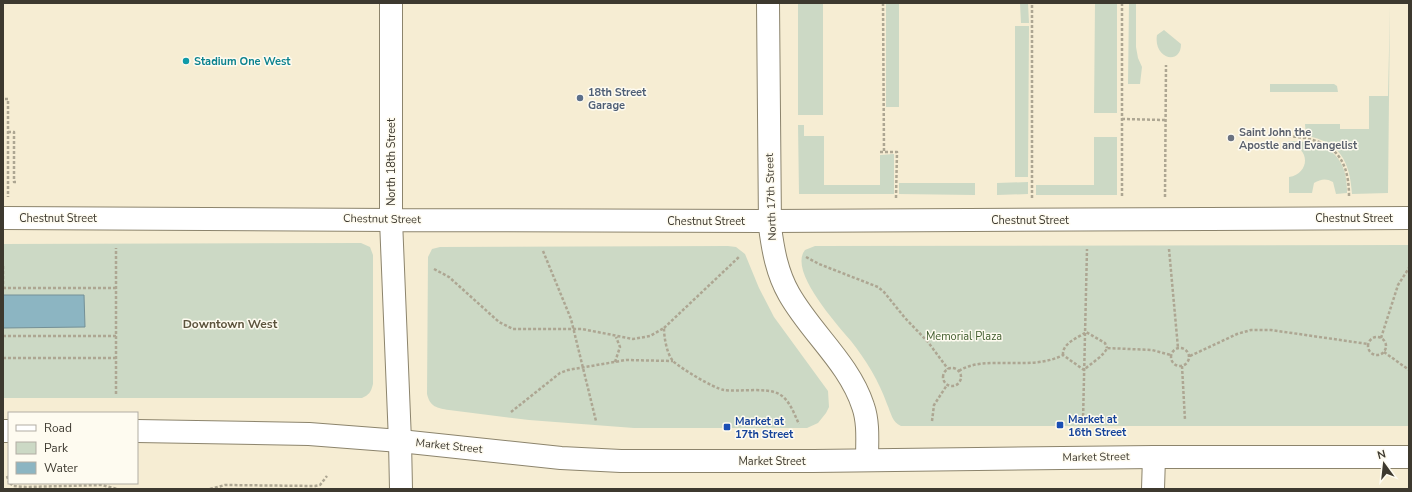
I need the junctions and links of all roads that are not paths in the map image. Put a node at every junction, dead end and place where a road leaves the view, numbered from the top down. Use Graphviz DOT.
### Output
graph roads {
  1 [pos="391,3"];
  2 [pos="768,3"];
  3 [pos="5,211"];
  4 [pos="1409,218"];
  5 [pos="391,220"];
  6 [pos="770,221"];
  7 [pos="138,431"];
  8 [pos="400,441"];
  9 [pos="1154,457"];
  10 [pos="1409,457"];
  11 [pos="867,460"];
  12 [pos="401,489"];
  13 [pos="1153,489"];
  1 -- 5 [label="street, North 18th Street"];
  2 -- 6 [label="street, North 17th Street"];
  3 -- 5 [label="street, Chestnut Street"];
  4 -- 6 [label="street, Chestnut Street"];
  5 -- 6 [label="street, Chestnut Street"];
  5 -- 8 [label="street, North 18th Street"];
  6 -- 11 [label="street, North 17th Street"];
  7 -- 8 [label="street, Market Street"];
  8 -- 11 [label="street, Market Street"];
  8 -- 12 [label="street, North 18th Street"];
  9 -- 10 [label="street, Market Street"];
  9 -- 11 [label="street, Market Street"];
  9 -- 13 [label="street"];
}
